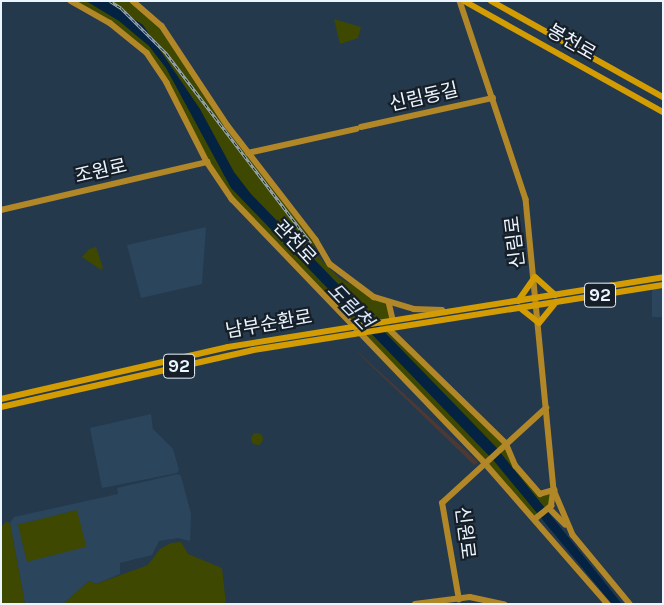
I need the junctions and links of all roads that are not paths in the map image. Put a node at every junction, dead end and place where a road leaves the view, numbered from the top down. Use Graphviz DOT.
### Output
graph roads {
  1 [pos="71,1"];
  2 [pos="133,1"];
  3 [pos="460,1"];
  4 [pos="464,1"];
  5 [pos="491,1"];
  6 [pos="541,29"];
  7 [pos="534,39"];
  8 [pos="574,48"];
  9 [pos="569,59"];
  10 [pos="663,97"];
  11 [pos="493,98"];
  12 [pos="663,112"];
  13 [pos="248,152"];
  14 [pos="207,162"];
  15 [pos="1,210"];
  16 [pos="535,277"];
  17 [pos="663,277"];
  18 [pos="663,285"];
  19 [pos="556,298"];
  20 [pos="389,302"];
  21 [pos="537,302"];
  22 [pos="519,304"];
  23 [pos="461,309"];
  24 [pos="393,320"];
  25 [pos="539,322"];
  26 [pos="371,323"];
  27 [pos="352,326"];
  28 [pos="388,329"];
  29 [pos="317,332"];
  30 [pos="372,332"];
  31 [pos="358,334"];
  32 [pos="318,340"];
  33 [pos="1,399"];
  34 [pos="1,407"];
  35 [pos="546,408"];
  36 [pos="504,444"];
  37 [pos="487,460"];
  38 [pos="554,490"];
  39 [pos="549,508"];
  40 [pos="534,519"];
  41 [pos="569,528"];
  42 [pos="458,598"];
  43 [pos="415,604"];
  44 [pos="434,604"];
  45 [pos="494,604"];
  46 [pos="504,604"];
  47 [pos="608,604"];
  48 [pos="630,604"];
  1 -- 14 [label="main road, 관천로"];
  2 -- 13 [label="main road, 관천로"];
  3 -- 11 [label="main road, 신림로"];
  4 -- 7 [label="main road, 봉천로"];
  5 -- 6 [label="main road, 봉천로"];
  6 -- 7 [label="main road"];
  6 -- 8 [label="main road, 봉천로"];
  7 -- 9 [label="main road, 봉천로"];
  8 -- 9 [label="main road"];
  8 -- 10 [label="main road, 봉천로"];
  9 -- 12 [label="main road, 봉천로"];
  11 -- 13 [label="main road, 신림동길"];
  11 -- 16 [label="main road, 신림로"];
  13 -- 20 [label="main road, 관천로"];
  14 -- 15 [label="main road, 조원로"];
  14 -- 27 [label="main road, 관천로"];
  16 -- 19 [label="main road"];
  16 -- 21 [label="main road, 신림로"];
  16 -- 22 [label="main road"];
  17 -- 19 [label="main road, 남부순환로 / 92"];
  18 -- 19 [label="main road, 남부순환로 / 92"];
  19 -- 21 [label="main road, 남부순환로 / 92"];
  19 -- 25 [label="main road"];
  20 -- 23 [label="main road, 관천로"];
  20 -- 24 [label="main road"];
  21 -- 22 [label="main road, 남부순환로 / 92"];
  21 -- 25 [label="main road, 신림로"];
  22 -- 23 [label="main road, 남부순환로 / 92"];
  22 -- 25 [label="main road"];
  22 -- 28 [label="main road, 남부순환로 / 92"];
  23 -- 24 [label="main road, 남부순환로 / 92"];
  24 -- 26 [label="main road, 남부순환로 / 92"];
  25 -- 35 [label="main road, 신림로"];
  26 -- 27 [label="main road, 남부순환로 / 92"];
  26 -- 30 [label="main road"];
  27 -- 29 [label="main road, 남부순환로 / 92"];
  27 -- 31 [label="main road, 관천로"];
  28 -- 30 [label="main road, 남부순환로 / 92"];
  28 -- 36 [label="main road"];
  29 -- 32 [label="main road"];
  29 -- 33 [label="main road, 남부순환로 / 92"];
  30 -- 31 [label="main road, 남부순환로 / 92"];
  31 -- 32 [label="main road, 남부순환로 / 92"];
  31 -- 37 [label="main road, 관천로"];
  32 -- 34 [label="main road, 남부순환로 / 92"];
  35 -- 36 [label="main road"];
  35 -- 38 [label="main road, 신림로"];
  36 -- 37 [label="main road"];
  36 -- 38 [label="main road"];
  37 -- 40 [label="main road, 관천로"];
  37 -- 42 [label="main road, 신원로"];
  38 -- 39 [label="main road, 신림로"];
  38 -- 41 [label="main road, 신림로"];
  39 -- 40 [label="main road"];
  39 -- 41 [label="main road"];
  40 -- 47 [label="main road"];
  41 -- 48 [label="main road, 신림로"];
  42 -- 43 [label="main road"];
  42 -- 44 [label="main road"];
  42 -- 45 [label="main road"];
  42 -- 46 [label="main road"];
}
